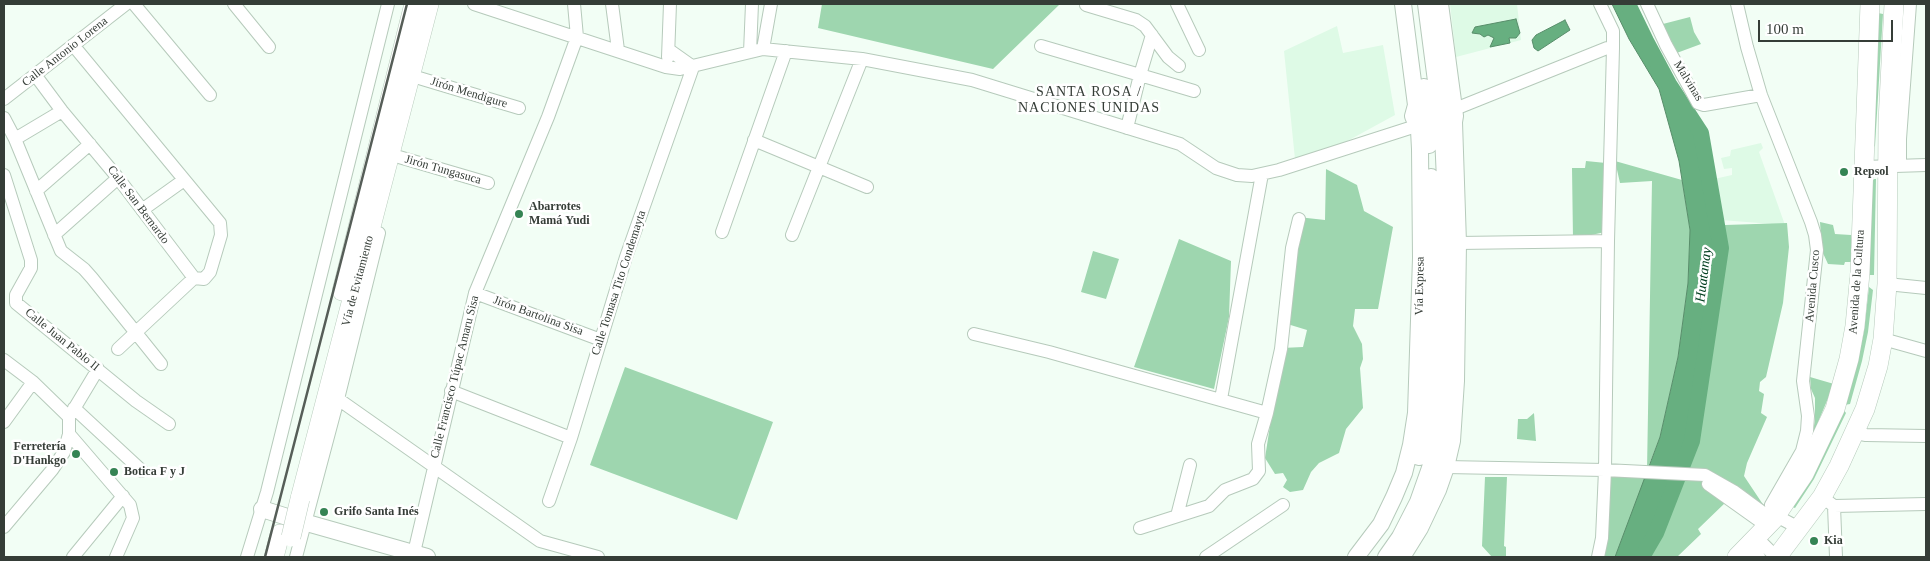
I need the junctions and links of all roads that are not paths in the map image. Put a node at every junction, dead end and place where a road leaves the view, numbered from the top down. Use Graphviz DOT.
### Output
graph roads {
  1 [pos="126,4"];
  2 [pos="134,4"];
  3 [pos="234,4"];
  4 [pos="388,4"];
  5 [pos="414,4"];
  6 [pos="429,4"];
  7 [pos="439,4"];
  8 [pos="474,4"];
  9 [pos="574,4"];
  10 [pos="612,4"];
  11 [pos="670,4"];
  12 [pos="752,4"];
  13 [pos="771,4"];
  14 [pos="1177,4"];
  15 [pos="1403,4"];
  16 [pos="1413,4"];
  17 [pos="1426,4"];
  18 [pos="1440,4"];
  19 [pos="1600,4"];
  20 [pos="1646,4"];
  21 [pos="1737,4"];
  22 [pos="1870,4"];
  23 [pos="1894,4"];
  24 [pos="1086,5"];
  25 [pos="1152,35"];
  26 [pos="578,37"];
  27 [pos="73,45"];
  28 [pos="1041,46"];
  29 [pos="269,47"];
  30 [pos="1613,48"];
  31 [pos="764,49"];
  32 [pos="618,50"];
  33 [pos="669,50"];
  34 [pos="1200,50"];
  35 [pos="786,51"];
  36 [pos="750,52"];
  37 [pos="862,59"];
  38 [pos="666,66"];
  39 [pos="1178,66"];
  40 [pos="693,67"];
  41 [pos="1140,75"];
  42 [pos="36,76"];
  43 [pos="419,78"];
  44 [pos="1194,91"];
  45 [pos="210,95"];
  46 [pos="1761,95"];
  47 [pos="1426,98"];
  48 [pos="4,99"];
  49 [pos="519,108"];
  50 [pos="62,111"];
  51 [pos="1454,112"];
  52 [pos="4,118"];
  53 [pos="1127,128"];
  54 [pos="1427,132"];
  55 [pos="15,139"];
  56 [pos="754,140"];
  57 [pos="90,144"];
  58 [pos="399,157"];
  59 [pos="1926,165"];
  60 [pos="1894,166"];
  61 [pos="1864,167"];
  62 [pos="818,168"];
  63 [pos="1262,174"];
  64 [pos="4,175"];
  65 [pos="118,178"];
  66 [pos="184,180"];
  67 [pos="488,183"];
  68 [pos="866,187"];
  69 [pos="36,190"];
  70 [pos="142,210"];
  71 [pos="1299,219"];
  72 [pos="722,232"];
  73 [pos="54,235"];
  74 [pos="792,235"];
  75 [pos="1608,241"];
  76 [pos="1458,243"];
  77 [pos="194,278"];
  78 [pos="1887,284"];
  79 [pos="1860,285"];
  80 [pos="1926,288"];
  81 [pos="475,293"];
  82 [pos="136,334"];
  83 [pos="974,334"];
  84 [pos="1883,339"];
  85 [pos="601,340"];
  86 [pos="118,349"];
  87 [pos="1926,351"];
  88 [pos="4,360"];
  89 [pos="162,364"];
  90 [pos="98,369"];
  91 [pos="33,382"];
  92 [pos="451,391"];
  93 [pos="1221,399"];
  94 [pos="338,400"];
  95 [pos="72,413"];
  96 [pos="1268,413"];
  97 [pos="4,422"];
  98 [pos="169,424"];
  99 [pos="1856,433"];
  100 [pos="69,434"];
  101 [pos="1926,436"];
  102 [pos="571,438"];
  103 [pos="434,465"];
  104 [pos="1190,465"];
  105 [pos="1446,467"];
  106 [pos="1605,470"];
  107 [pos="142,471"];
  108 [pos="123,496"];
  109 [pos="300,498"];
  110 [pos="549,501"];
  111 [pos="1828,501"];
  112 [pos="1926,504"];
  113 [pos="1283,506"];
  114 [pos="262,509"];
  115 [pos="1177,516"];
  116 [pos="305,523"];
  117 [pos="4,527"];
  118 [pos="1140,528"];
  119 [pos="1799,528"];
  120 [pos="285,535"];
  121 [pos="1760,537"];
  122 [pos="418,556"];
  123 [pos="73,557"];
  124 [pos="116,557"];
  125 [pos="247,557"];
  126 [pos="274,557"];
  127 [pos="286,557"];
  128 [pos="296,557"];
  129 [pos="598,557"];
  130 [pos="1206,557"];
  131 [pos="1356,557"];
  132 [pos="1371,557"];
  133 [pos="1386,557"];
  134 [pos="1402,557"];
  135 [pos="1598,557"];
  136 [pos="1776,557"];
  137 [pos="1836,557"];
  1 -- 27 [label="street, Calle Antonio Lorena"];
  2 -- 45 [label="street"];
  3 -- 29 [label="street"];
  4 -- 114 [label="street"];
  5 -- 109 [label="highway, Vía de Evitamiento"];
  6 -- 109 [label="highway, Vía de Evitamiento"];
  7 -- 43 [label="street"];
  8 -- 26 [label="street"];
  9 -- 26 [label="street"];
  10 -- 32 [label="street"];
  11 -- 33 [label="street"];
  12 -- 36 [label="street"];
  13 -- 31 [label="street"];
  14 -- 34 [label="street"];
  15 -- 47 [label="main road, Vía Expresa"];
  16 -- 47 [label="main road, Vía Expresa"];
  17 -- 47 [label="main road, Vía Expresa"];
  18 -- 51 [label="main road"];
  19 -- 30 [label="street"];
  20 -- 46 [label="street, Malvinas"];
  21 -- 46 [label="street, Avenida Cusco"];
  22 -- 61 [label="highway, Avenida de la Cultura"];
  23 -- 60 [label="highway"];
  24 -- 25 [label="street"];
  25 -- 39 [label="street"];
  25 -- 41 [label="street"];
  26 -- 32 [label="street"];
  26 -- 81 [label="street, Calle Francisco Túpac Amaru Sisa"];
  27 -- 42 [label="street, Calle Antonio Lorena"];
  27 -- 66 [label="street"];
  28 -- 41 [label="street"];
  30 -- 51 [label="street"];
  30 -- 75 [label="street"];
  31 -- 35 [label="street"];
  31 -- 36 [label="street"];
  32 -- 38 [label="street"];
  33 -- 38 [label="street"];
  33 -- 40 [label="street"];
  35 -- 37 [label="street"];
  35 -- 56 [label="street"];
  36 -- 40 [label="street"];
  37 -- 53 [label="street"];
  37 -- 62 [label="street"];
  38 -- 40 [label="street"];
  40 -- 85 [label="street, Calle Tomasa Tito Condemayta"];
  41 -- 44 [label="street"];
  41 -- 53 [label="street"];
  42 -- 48 [label="street, Calle Antonio Lorena"];
  42 -- 50 [label="street, Calle San Bernardo"];
  43 -- 49 [label="street, Jirón Mendigure"];
  43 -- 58 [label="street"];
  46 -- 121 [label="street, Avenida Cusco"];
  47 -- 51 [label="main road"];
  47 -- 54 [label="main road, Vía Expresa"];
  47 -- 54 [label="main road, Vía Expresa"];
  50 -- 55 [label="street"];
  50 -- 57 [label="street, Calle San Bernardo"];
  51 -- 54 [label="main road"];
  51 -- 76 [label="main road"];
  52 -- 55 [label="street"];
  53 -- 63 [label="street"];
  54 -- 63 [label="street"];
  54 -- 131 [label="main road, Vía Expresa"];
  54 -- 132 [label="main road, Vía Expresa"];
  54 -- 133 [label="main road, Vía Expresa"];
  55 -- 69 [label="street"];
  56 -- 62 [label="street"];
  56 -- 72 [label="street"];
  57 -- 65 [label="street, Calle San Bernardo"];
  57 -- 69 [label="street"];
  58 -- 67 [label="street, Jirón Tungasuca"];
  58 -- 94 [label="street"];
  59 -- 60 [label="street"];
  60 -- 61 [label="street"];
  60 -- 78 [label="highway"];
  61 -- 79 [label="highway, Avenida de la Cultura"];
  62 -- 68 [label="street"];
  62 -- 74 [label="street"];
  63 -- 93 [label="street"];
  64 -- 90 [label="street, Calle Juan Pablo II"];
  65 -- 70 [label="street, Calle San Bernardo"];
  65 -- 73 [label="street"];
  66 -- 70 [label="street"];
  66 -- 77 [label="street"];
  69 -- 73 [label="street"];
  70 -- 77 [label="street, Calle San Bernardo"];
  71 -- 96 [label="street"];
  73 -- 82 [label="street"];
  75 -- 76 [label="street"];
  75 -- 106 [label="street"];
  76 -- 105 [label="main road"];
  77 -- 82 [label="street"];
  78 -- 79 [label="highway"];
  78 -- 80 [label="street"];
  78 -- 84 [label="highway"];
  79 -- 121 [label="highway, Avenida de la Cultura"];
  81 -- 85 [label="street, Jirón Bartolina Sisa"];
  81 -- 92 [label="street, Calle Francisco Túpac Amaru Sisa"];
  82 -- 86 [label="street"];
  82 -- 89 [label="street"];
  83 -- 93 [label="street"];
  84 -- 87 [label="street"];
  84 -- 99 [label="highway"];
  85 -- 102 [label="street, Calle Tomasa Tito Condemayta"];
  88 -- 91 [label="street"];
  90 -- 95 [label="street"];
  90 -- 98 [label="street, Calle Juan Pablo II"];
  91 -- 95 [label="street"];
  91 -- 97 [label="street"];
  92 -- 102 [label="street"];
  92 -- 103 [label="street, Calle Francisco Túpac Amaru Sisa"];
  93 -- 96 [label="street"];
  94 -- 103 [label="street"];
  94 -- 109 [label="street"];
  95 -- 100 [label="street"];
  95 -- 107 [label="street"];
  96 -- 115 [label="street"];
  99 -- 101 [label="street"];
  99 -- 111 [label="highway"];
  100 -- 108 [label="street"];
  100 -- 117 [label="street"];
  102 -- 110 [label="street, Calle Tomasa Tito Condemayta"];
  103 -- 122 [label="street, Calle Francisco Túpac Amaru Sisa"];
  103 -- 129 [label="street"];
  104 -- 115 [label="street"];
  105 -- 106 [label="street"];
  105 -- 134 [label="main road"];
  106 -- 121 [label="street"];
  106 -- 135 [label="street"];
  108 -- 123 [label="street"];
  108 -- 124 [label="street"];
  109 -- 116 [label="street"];
  109 -- 120 [label="highway, Vía de Evitamiento, bridge"];
  111 -- 112 [label="street"];
  111 -- 119 [label="highway"];
  111 -- 137 [label="street"];
  113 -- 130 [label="street"];
  114 -- 116 [label="main road"];
  114 -- 125 [label="street"];
  115 -- 118 [label="street"];
  116 -- 122 [label="main road"];
  116 -- 128 [label="street"];
  119 -- 121 [label="street"];
  119 -- 136 [label="highway"];
  120 -- 126 [label="highway, Vía de Evitamiento"];
  120 -- 127 [label="highway, Vía de Evitamiento"];
  121 -- 136 [label="street"];
}
